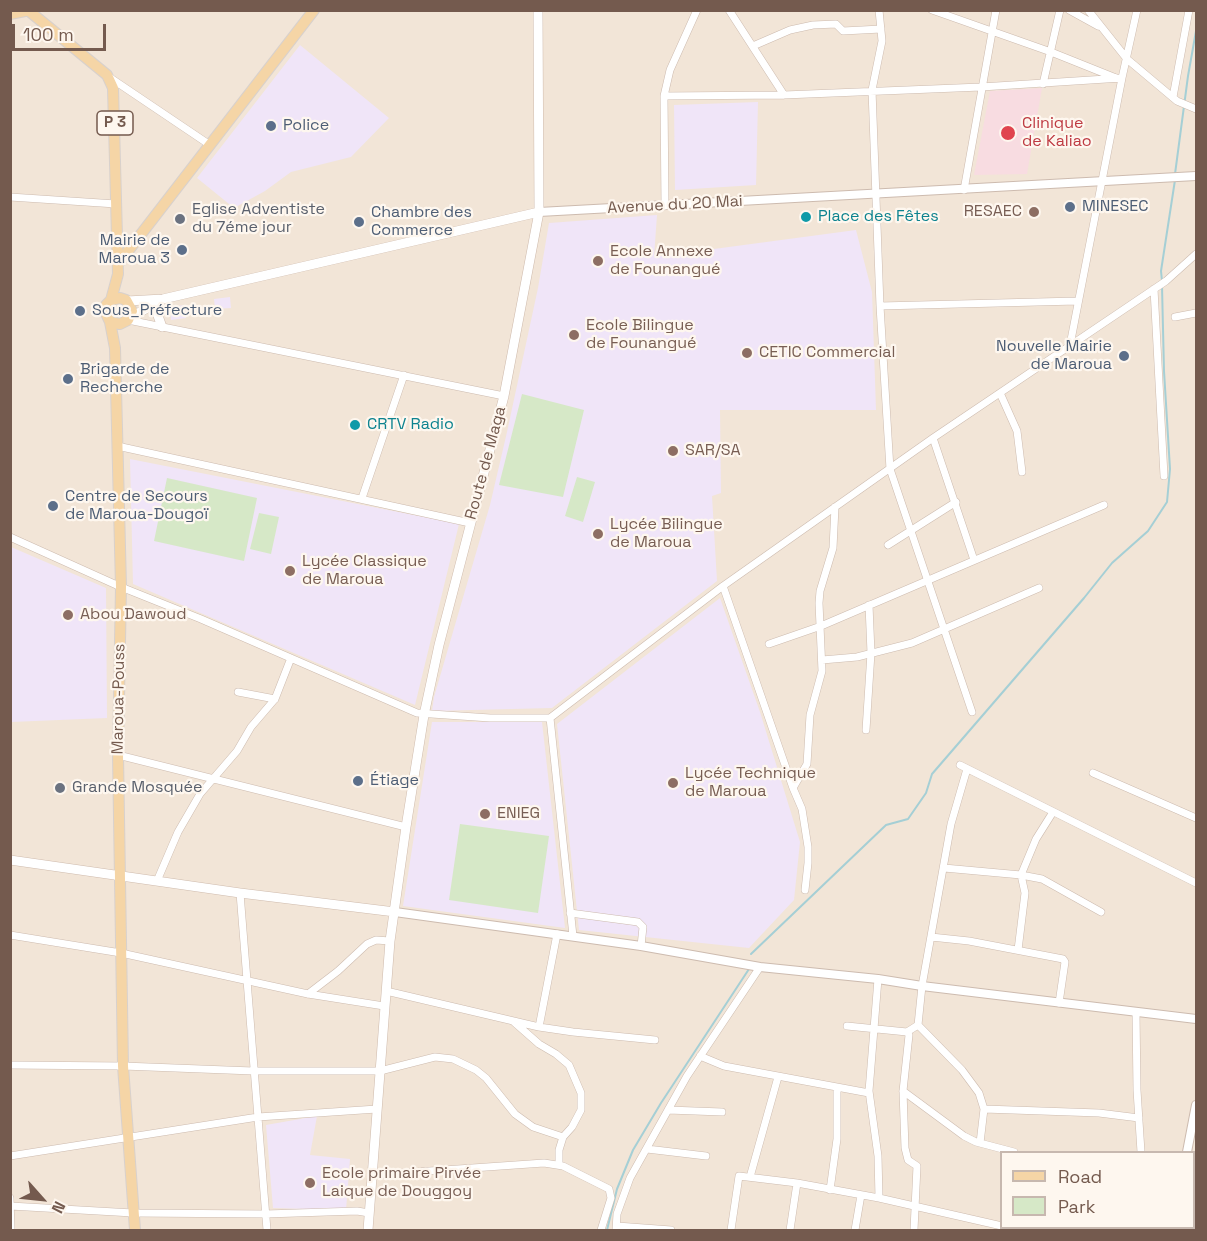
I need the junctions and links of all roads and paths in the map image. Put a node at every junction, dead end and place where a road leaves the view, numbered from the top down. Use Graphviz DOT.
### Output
graph roads {
  1 [pos="314,10"];
  2 [pos="538,10"];
  3 [pos="697,10"];
  4 [pos="729,10"];
  5 [pos="879,10"];
  6 [pos="933,10"];
  7 [pos="996,10"];
  8 [pos="1060,10"];
  9 [pos="1069,10"];
  10 [pos="1088,10"];
  11 [pos="1137,10"];
  12 [pos="1189,10"];
  13 [pos="30,11"];
  14 [pos="10,14"];
  15 [pos="1100,27"];
  16 [pos="881,29"];
  17 [pos="992,32"];
  18 [pos="753,46"];
  19 [pos="1051,51"];
  20 [pos="1126,59"];
  21 [pos="107,75"];
  22 [pos="1119,78"];
  23 [pos="1043,84"];
  24 [pos="981,87"];
  25 [pos="872,90"];
  26 [pos="784,95"];
  27 [pos="664,96"];
  28 [pos="1175,99"];
  29 [pos="1197,109"];
  30 [pos="210,145"];
  31 [pos="1197,176"];
  32 [pos="1101,182"];
  33 [pos="964,190"];
  34 [pos="876,194"];
  35 [pos="10,197"];
  36 [pos="116,204"];
  37 [pos="665,206"];
  38 [pos="539,212"];
  39 [pos="1197,254"];
  40 [pos="118,269"];
  41 [pos="1156,289"];
  42 [pos="111,300"];
  43 [pos="127,301"];
  44 [pos="160,301"];
  45 [pos="1077,301"];
  46 [pos="880,306"];
  47 [pos="1197,313"];
  48 [pos="1175,317"];
  49 [pos="127,321"];
  50 [pos="110,322"];
  51 [pos="162,327"];
  52 [pos="1070,345"];
  53 [pos="116,348"];
  54 [pos="404,375"];
  55 [pos="1000,393"];
  56 [pos="504,396"];
  57 [pos="933,438"];
  58 [pos="117,446"];
  59 [pos="890,469"];
  60 [pos="1022,472"];
  61 [pos="1164,476"];
  62 [pos="362,498"];
  63 [pos="956,502"];
  64 [pos="1104,505"];
  65 [pos="835,507"];
  66 [pos="470,522"];
  67 [pos="911,531"];
  68 [pos="10,537"];
  69 [pos="888,546"];
  70 [pos="974,560"];
  71 [pos="927,581"];
  72 [pos="723,585"];
  73 [pos="121,587"];
  74 [pos="1039,588"];
  75 [pos="869,605"];
  76 [pos="821,626"];
  77 [pos="944,630"];
  78 [pos="769,644"];
  79 [pos="871,654"];
  80 [pos="291,658"];
  81 [pos="822,660"];
  82 [pos="238,692"];
  83 [pos="275,699"];
  84 [pos="972,712"];
  85 [pos="424,715"];
  86 [pos="550,718"];
  87 [pos="866,730"];
  88 [pos="118,755"];
  89 [pos="1093,773"];
  90 [pos="213,778"];
  91 [pos="793,788"];
  92 [pos="1053,812"];
  93 [pos="1197,818"];
  94 [pos="405,827"];
  95 [pos="10,860"];
  96 [pos="944,868"];
  97 [pos="1021,875"];
  98 [pos="119,876"];
  99 [pos="157,881"];
  100 [pos="1197,883"];
  101 [pos="805,890"];
  102 [pos="240,893"];
  103 [pos="395,912"];
  104 [pos="1101,912"];
  105 [pos="570,913"];
  106 [pos="557,934"];
  107 [pos="10,935"];
  108 [pos="573,936"];
  109 [pos="931,937"];
  110 [pos="390,941"];
  111 [pos="641,946"];
  112 [pos="1018,950"];
  113 [pos="121,953"];
  114 [pos="760,967"];
  115 [pos="247,979"];
  116 [pos="878,979"];
  117 [pos="922,986"];
  118 [pos="386,991"];
  119 [pos="308,994"];
  120 [pos="1059,1003"];
  121 [pos="384,1005"];
  122 [pos="1136,1012"];
  123 [pos="1197,1019"];
  124 [pos="512,1021"];
  125 [pos="918,1025"];
  126 [pos="847,1026"];
  127 [pos="539,1027"];
  128 [pos="875,1030"];
  129 [pos="907,1032"];
  130 [pos="655,1040"];
  131 [pos="700,1056"];
  132 [pos="10,1065"];
  133 [pos="123,1066"];
  134 [pos="253,1071"];
  135 [pos="380,1071"];
  136 [pos="778,1077"];
  137 [pos="837,1087"];
  138 [pos="903,1091"];
  139 [pos="869,1093"];
  140 [pos="1197,1105"];
  141 [pos="377,1109"];
  142 [pos="984,1109"];
  143 [pos="668,1110"];
  144 [pos="722,1112"];
  145 [pos="258,1117"];
  146 [pos="1139,1118"];
  147 [pos="128,1136"];
  148 [pos="563,1137"];
  149 [pos="980,1143"];
  150 [pos="647,1149"];
  151 [pos="1010,1151"];
  152 [pos="1141,1151"];
  153 [pos="1187,1151"];
  154 [pos="10,1156"];
  155 [pos="706,1156"];
  156 [pos="559,1165"];
  157 [pos="372,1175"];
  158 [pos="750,1178"];
  159 [pos="797,1183"];
  160 [pos="830,1190"];
  161 [pos="861,1195"];
  162 [pos="10,1198"];
  163 [pos="879,1198"];
  164 [pos="10,1206"];
  165 [pos="914,1206"];
  166 [pos="133,1213"];
  167 [pos="369,1213"];
  168 [pos="266,1214"];
  169 [pos="1000,1226"];
  170 [pos="616,1228"];
  171 [pos="10,1230"];
  172 [pos="135,1230"];
  173 [pos="267,1230"];
  174 [pos="368,1230"];
  175 [pos="601,1230"];
  176 [pos="671,1230"];
  177 [pos="731,1230"];
  178 [pos="790,1230"];
  179 [pos="855,1230"];
  180 [pos="914,1230"];
  1 -- 30 [label="main road"];
  2 -- 38 [label="main road, Route de Maga"];
  3 -- 27 [label="street"];
  4 -- 18 [label="street"];
  5 -- 16 [label="street"];
  6 -- 17 [label="street"];
  7 -- 17 [label="street"];
  8 -- 19 [label="street"];
  9 -- 15 [label="street"];
  10 -- 15 [label="street"];
  11 -- 20 [label="street"];
  12 -- 28 [label="street"];
  13 -- 14 [label="main road"];
  13 -- 21 [label="main road"];
  15 -- 20 [label="street"];
  16 -- 18 [label="street"];
  16 -- 25 [label="street"];
  17 -- 19 [label="street"];
  17 -- 24 [label="street"];
  18 -- 26 [label="street"];
  19 -- 22 [label="street"];
  19 -- 23 [label="street"];
  20 -- 22 [label="street"];
  20 -- 28 [label="street"];
  21 -- 30 [label="street"];
  21 -- 36 [label="main road, P 3"];
  22 -- 23 [label="street"];
  22 -- 32 [label="street"];
  23 -- 24 [label="street"];
  24 -- 25 [label="street"];
  24 -- 33 [label="street"];
  25 -- 26 [label="street"];
  25 -- 34 [label="street"];
  26 -- 27 [label="street"];
  27 -- 37 [label="street"];
  28 -- 29 [label="street"];
  30 -- 40 [label="main road"];
  31 -- 32 [label="street, Avenue du 20 Mai"];
  32 -- 33 [label="street, Avenue du 20 Mai"];
  32 -- 45 [label="street"];
  33 -- 34 [label="street, Avenue du 20 Mai"];
  34 -- 37 [label="street, Avenue du 20 Mai"];
  34 -- 46 [label="street"];
  35 -- 36 [label="street"];
  36 -- 40 [label="main road, P 3"];
  37 -- 38 [label="street, Avenue du 20 Mai"];
  38 -- 44 [label="main road, Avenue du 20 Mai"];
  38 -- 56 [label="main road, Route de Maga"];
  39 -- 41 [label="street"];
  40 -- 42 [label="main road, P 3"];
  40 -- 43 [label="main road, P 3"];
  41 -- 52 [label="street"];
  41 -- 61 [label="street"];
  42 -- 43 [label="main road"];
  42 -- 50 [label="main road"];
  43 -- 44 [label="main road"];
  43 -- 49 [label="main road"];
  44 -- 49 [label="main road"];
  44 -- 51 [label="main road"];
  45 -- 46 [label="street"];
  45 -- 52 [label="street"];
  46 -- 59 [label="street"];
  47 -- 48 [label="street"];
  49 -- 50 [label="main road"];
  49 -- 51 [label="street"];
  49 -- 53 [label="main road"];
  50 -- 53 [label="main road"];
  51 -- 54 [label="street"];
  52 -- 55 [label="street"];
  53 -- 58 [label="main road, Maroua-Pouss"];
  54 -- 56 [label="street"];
  54 -- 62 [label="street"];
  55 -- 57 [label="street"];
  55 -- 60 [label="street"];
  56 -- 66 [label="main road, Route de Maga"];
  57 -- 59 [label="street"];
  57 -- 63 [label="street"];
  58 -- 62 [label="street"];
  58 -- 73 [label="main road, Maroua-Pouss"];
  59 -- 65 [label="street"];
  59 -- 67 [label="street"];
  62 -- 66 [label="street"];
  63 -- 67 [label="street"];
  63 -- 70 [label="street"];
  64 -- 70 [label="street"];
  65 -- 72 [label="street"];
  65 -- 76 [label="street"];
  66 -- 85 [label="main road, Route de Maga"];
  67 -- 69 [label="street"];
  67 -- 71 [label="street"];
  68 -- 73 [label="street"];
  70 -- 71 [label="street"];
  71 -- 75 [label="street"];
  71 -- 77 [label="street"];
  72 -- 86 [label="street"];
  72 -- 91 [label="street"];
  73 -- 80 [label="street"];
  73 -- 88 [label="main road, Maroua-Pouss"];
  74 -- 77 [label="street"];
  75 -- 76 [label="street"];
  75 -- 79 [label="street"];
  76 -- 78 [label="street"];
  76 -- 81 [label="street"];
  77 -- 79 [label="street"];
  77 -- 84 [label="street"];
  79 -- 81 [label="street"];
  79 -- 87 [label="street"];
  80 -- 83 [label="street"];
  80 -- 85 [label="street"];
  81 -- 91 [label="street"];
  82 -- 83 [label="street"];
  83 -- 90 [label="street"];
  85 -- 86 [label="street"];
  85 -- 94 [label="main road, Route de Maga"];
  86 -- 105 [label="street"];
  88 -- 90 [label="street"];
  88 -- 98 [label="main road, Maroua-Pouss"];
  89 -- 93 [label="street"];
  90 -- 94 [label="street"];
  90 -- 99 [label="street"];
  91 -- 101 [label="street"];
  92 -- 96 [label="street"];
  92 -- 97 [label="street"];
  92 -- 100 [label="street"];
  94 -- 103 [label="main road, Route de Maga"];
  95 -- 98 [label="main road"];
  96 -- 97 [label="street"];
  96 -- 109 [label="street"];
  97 -- 104 [label="street"];
  97 -- 112 [label="street"];
  98 -- 99 [label="main road"];
  98 -- 113 [label="main road, Maroua-Pouss"];
  99 -- 102 [label="main road"];
  102 -- 103 [label="main road"];
  102 -- 115 [label="street"];
  103 -- 106 [label="street"];
  103 -- 110 [label="main road, Route de Maga"];
  105 -- 108 [label="street"];
  105 -- 111 [label="street"];
  106 -- 108 [label="street"];
  106 -- 127 [label="street"];
  107 -- 113 [label="street"];
  108 -- 111 [label="street"];
  109 -- 112 [label="street"];
  109 -- 117 [label="street"];
  110 -- 118 [label="main road, Route de Maga"];
  110 -- 119 [label="street"];
  111 -- 114 [label="street"];
  112 -- 120 [label="street"];
  113 -- 115 [label="street"];
  113 -- 133 [label="main road, Maroua-Pouss"];
  114 -- 116 [label="street"];
  114 -- 131 [label="street"];
  115 -- 119 [label="street"];
  115 -- 134 [label="street"];
  116 -- 117 [label="street"];
  116 -- 128 [label="street"];
  117 -- 120 [label="street"];
  117 -- 125 [label="street"];
  118 -- 121 [label="main road, Route de Maga"];
  118 -- 124 [label="street"];
  119 -- 121 [label="street"];
  120 -- 122 [label="street"];
  121 -- 135 [label="main road, Route de Maga"];
  122 -- 123 [label="street"];
  122 -- 146 [label="street"];
  124 -- 127 [label="street"];
  124 -- 148 [label="street"];
  125 -- 129 [label="street"];
  125 -- 142 [label="street"];
  126 -- 128 [label="street"];
  127 -- 130 [label="street"];
  128 -- 129 [label="street"];
  128 -- 139 [label="street"];
  129 -- 138 [label="street"];
  131 -- 136 [label="street"];
  131 -- 143 [label="street"];
  132 -- 133 [label="street"];
  133 -- 134 [label="street"];
  133 -- 147 [label="main road, Maroua-Pouss"];
  134 -- 135 [label="street"];
  134 -- 145 [label="street"];
  135 -- 141 [label="main road, Route de Maga"];
  135 -- 148 [label="street"];
  136 -- 137 [label="street"];
  136 -- 158 [label="street"];
  137 -- 139 [label="street"];
  137 -- 160 [label="street"];
  138 -- 149 [label="street"];
  138 -- 165 [label="street"];
  139 -- 163 [label="street"];
  140 -- 153 [label="street"];
  141 -- 145 [label="street"];
  141 -- 157 [label="main road, Route de Maga"];
  142 -- 146 [label="street"];
  142 -- 149 [label="street"];
  143 -- 144 [label="street"];
  143 -- 150 [label="street"];
  145 -- 147 [label="street"];
  145 -- 168 [label="street"];
  146 -- 152 [label="street"];
  147 -- 154 [label="street"];
  147 -- 166 [label="main road, Maroua-Pouss"];
  148 -- 156 [label="street"];
  149 -- 151 [label="street"];
  150 -- 155 [label="street"];
  150 -- 170 [label="street"];
  156 -- 157 [label="street"];
  156 -- 175 [label="street"];
  157 -- 167 [label="main road, Route de Maga"];
  158 -- 159 [label="street"];
  158 -- 177 [label="street"];
  159 -- 160 [label="street"];
  159 -- 178 [label="street"];
  160 -- 161 [label="street"];
  161 -- 163 [label="street"];
  161 -- 179 [label="street"];
  162 -- 164 [label="street"];
  163 -- 165 [label="street"];
  164 -- 166 [label="street"];
  164 -- 171 [label="street"];
  165 -- 169 [label="street"];
  165 -- 180 [label="street"];
  166 -- 168 [label="street"];
  166 -- 172 [label="main road, Maroua-Pouss"];
  167 -- 168 [label="street"];
  167 -- 174 [label="main road, Route de Maga"];
  168 -- 173 [label="street"];
  170 -- 176 [label="street"];
}
